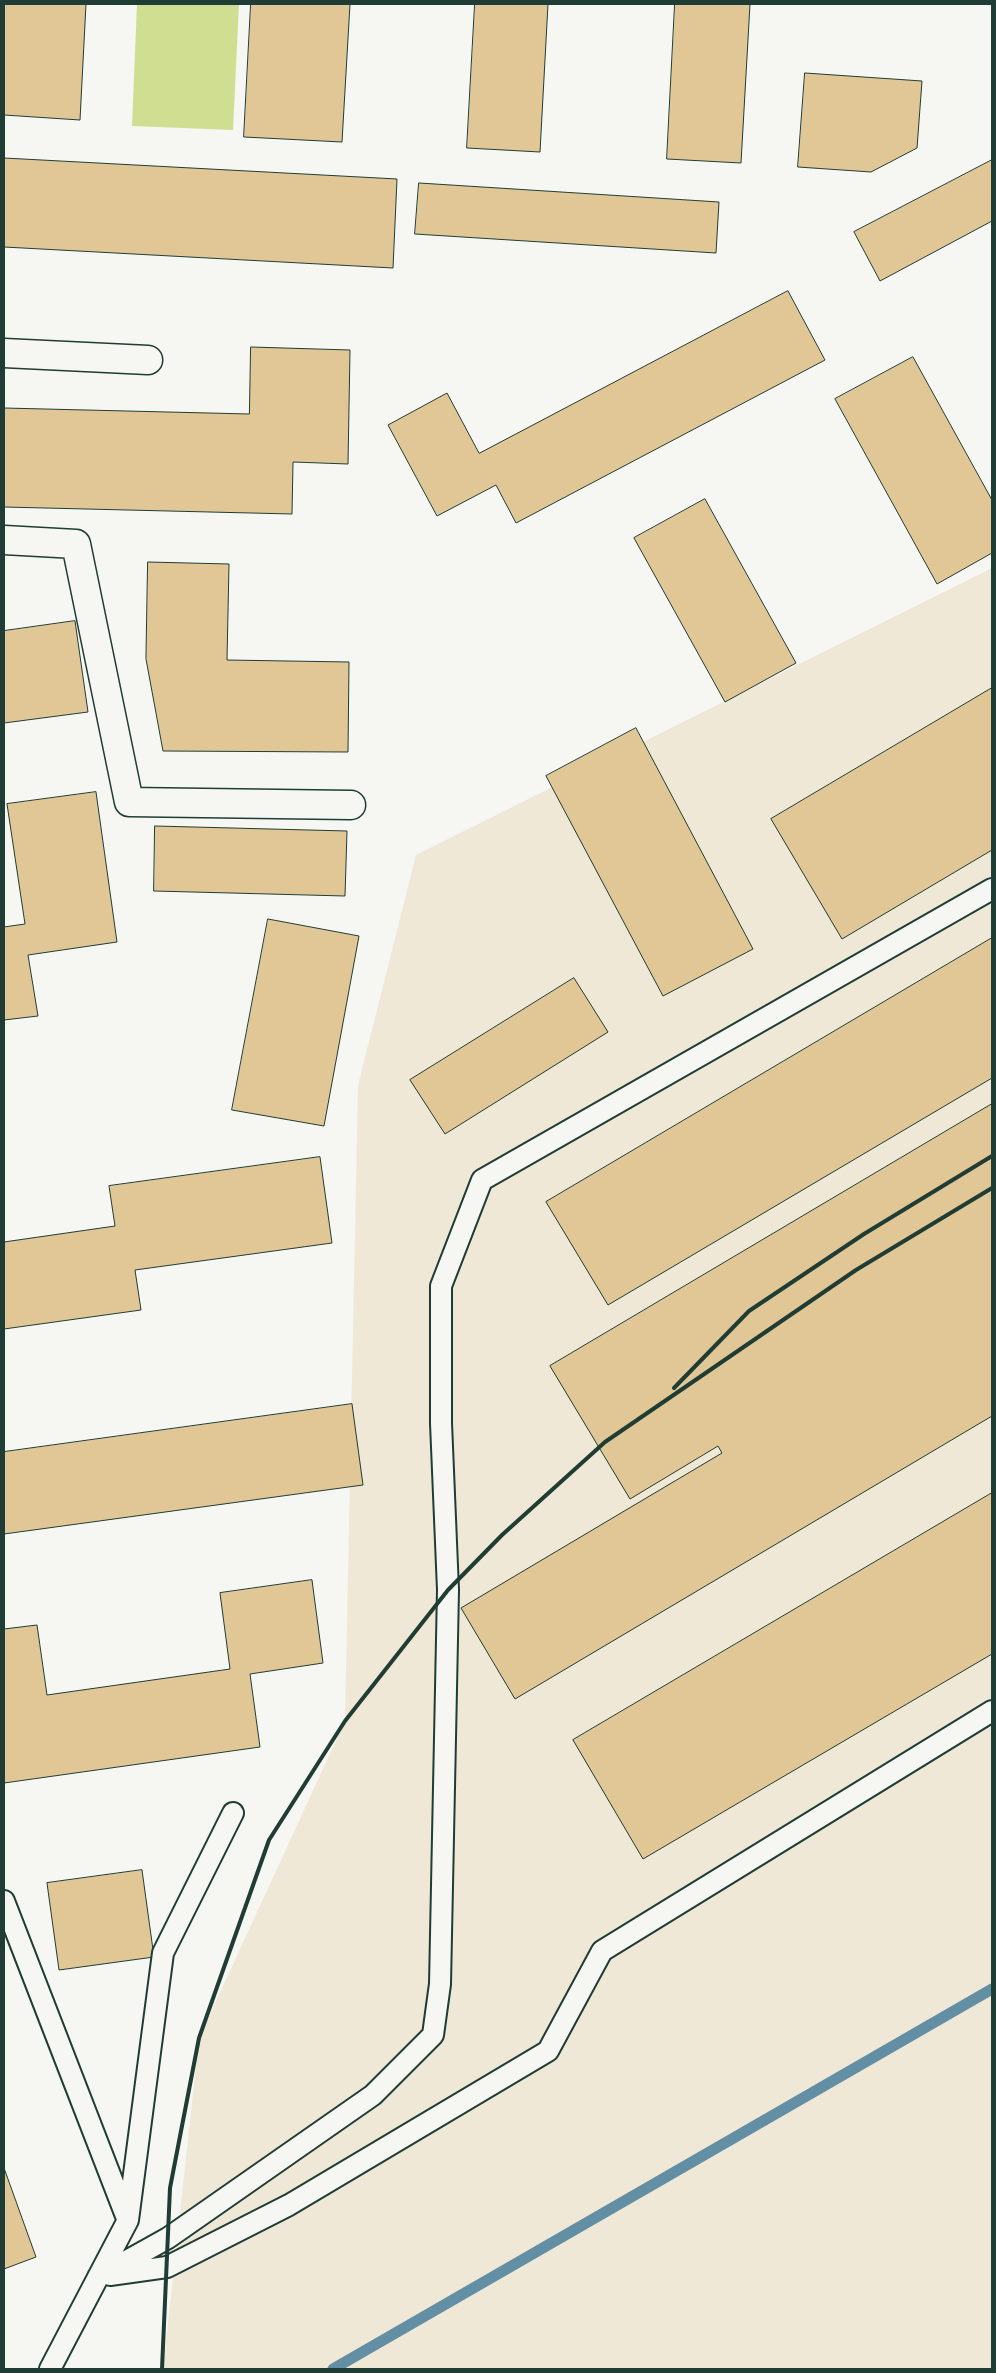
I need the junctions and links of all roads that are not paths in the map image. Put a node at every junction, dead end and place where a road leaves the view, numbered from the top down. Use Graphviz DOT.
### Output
graph roads {
  1 [pos="4,353"];
  2 [pos="148,360"];
  3 [pos="4,540"];
  4 [pos="351,805"];
  5 [pos="992,889"];
  6 [pos="992,1711"];
  7 [pos="233,1813"];
  8 [pos="4,1901"];
  9 [pos="128,2220"];
  10 [pos="98,2277"];
  11 [pos="50,2369"];
  1 -- 2 [label="street"];
  3 -- 4 [label="street"];
  5 -- 10 [label="lane"];
  6 -- 10 [label="lane"];
  7 -- 9 [label="lane"];
  8 -- 9 [label="lane"];
  9 -- 10 [label="lane"];
  10 -- 11 [label="lane"];
}
